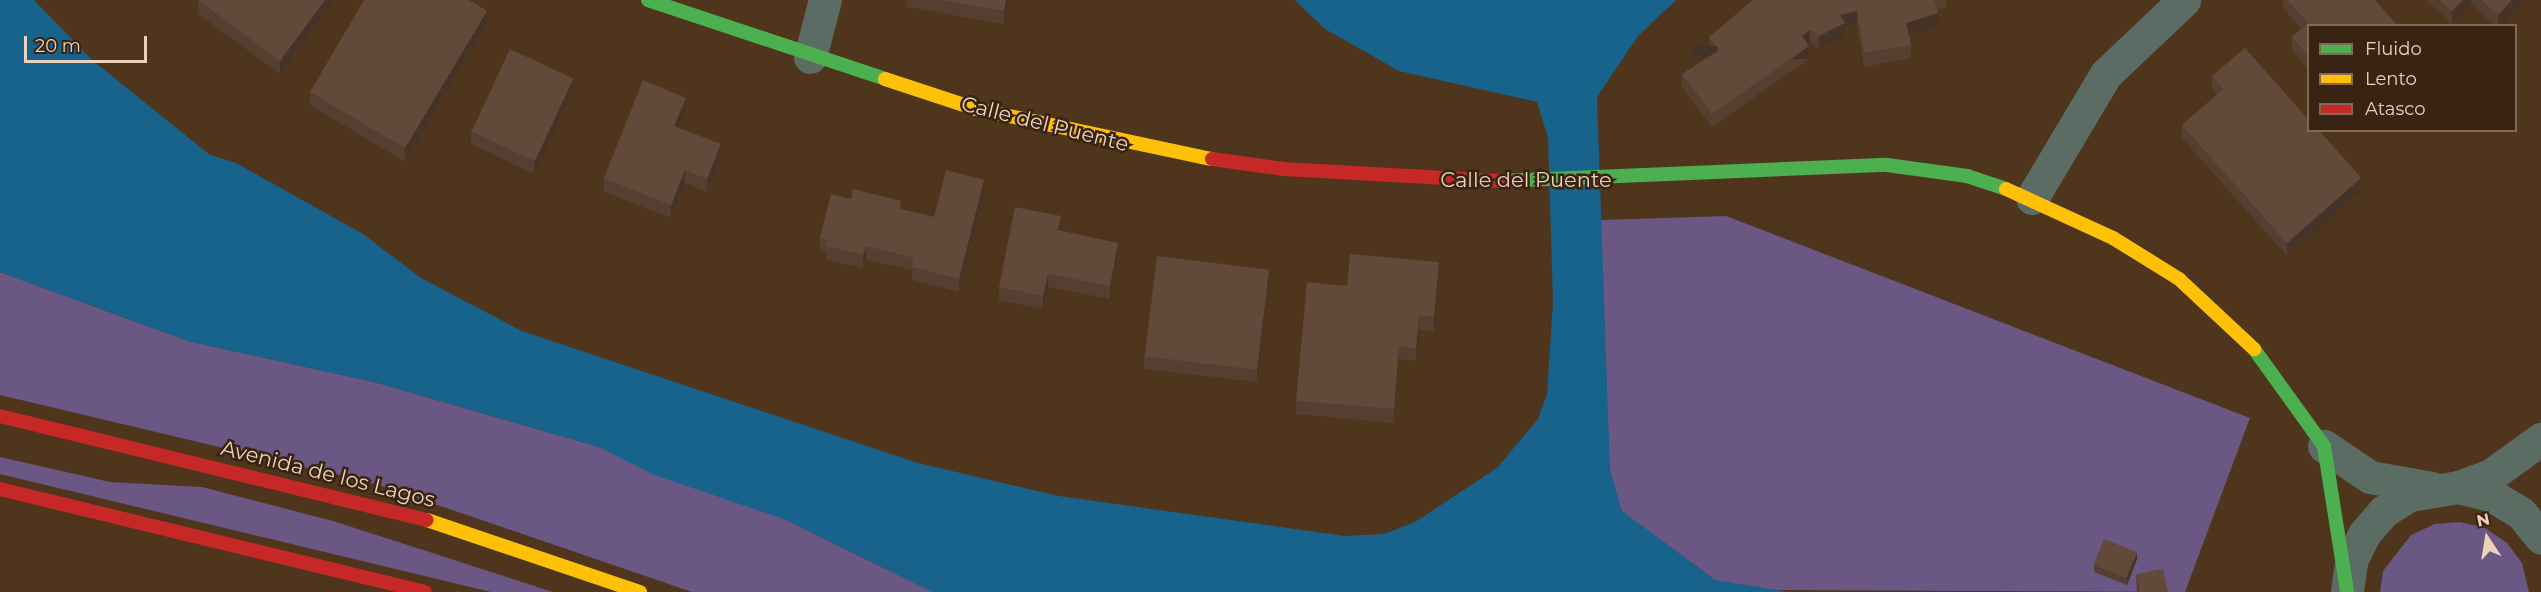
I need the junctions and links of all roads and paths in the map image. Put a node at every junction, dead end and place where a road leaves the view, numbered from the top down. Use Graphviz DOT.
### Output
graph roads {
  1 [pos="648,0"];
  2 [pos="825,0"];
  3 [pos="2184,0"];
  4 [pos="810,57"];
  5 [pos="2032,198"];
  6 [pos="0,416"];
  7 [pos="2541,439"];
  8 [pos="2324,446"];
  9 [pos="2449,488"];
  10 [pos="0,489"];
  11 [pos="0,496"];
  12 [pos="45,499"];
  13 [pos="2541,538"];
  14 [pos="425,592"];
  15 [pos="640,592"];
  16 [pos="2347,592"];
  1 -- 4 [label="street, Calle del Puente"];
  2 -- 4 [label="street"];
  3 -- 5 [label="street"];
  4 -- 5 [label="street, Calle del Puente"];
  5 -- 8 [label="street, Calle del Puente"];
  6 -- 15 [label="street, Avenida de los Lagos"];
  7 -- 9 [label="street"];
  8 -- 9 [label="street, Calle del Puente"];
  8 -- 16 [label="street, Calle del Puente"];
  9 -- 13 [label="street, Calle del Puente"];
  9 -- 16 [label="street"];
  10 -- 12 [label="street"];
  11 -- 12 [label="street"];
  12 -- 14 [label="street"];
}
